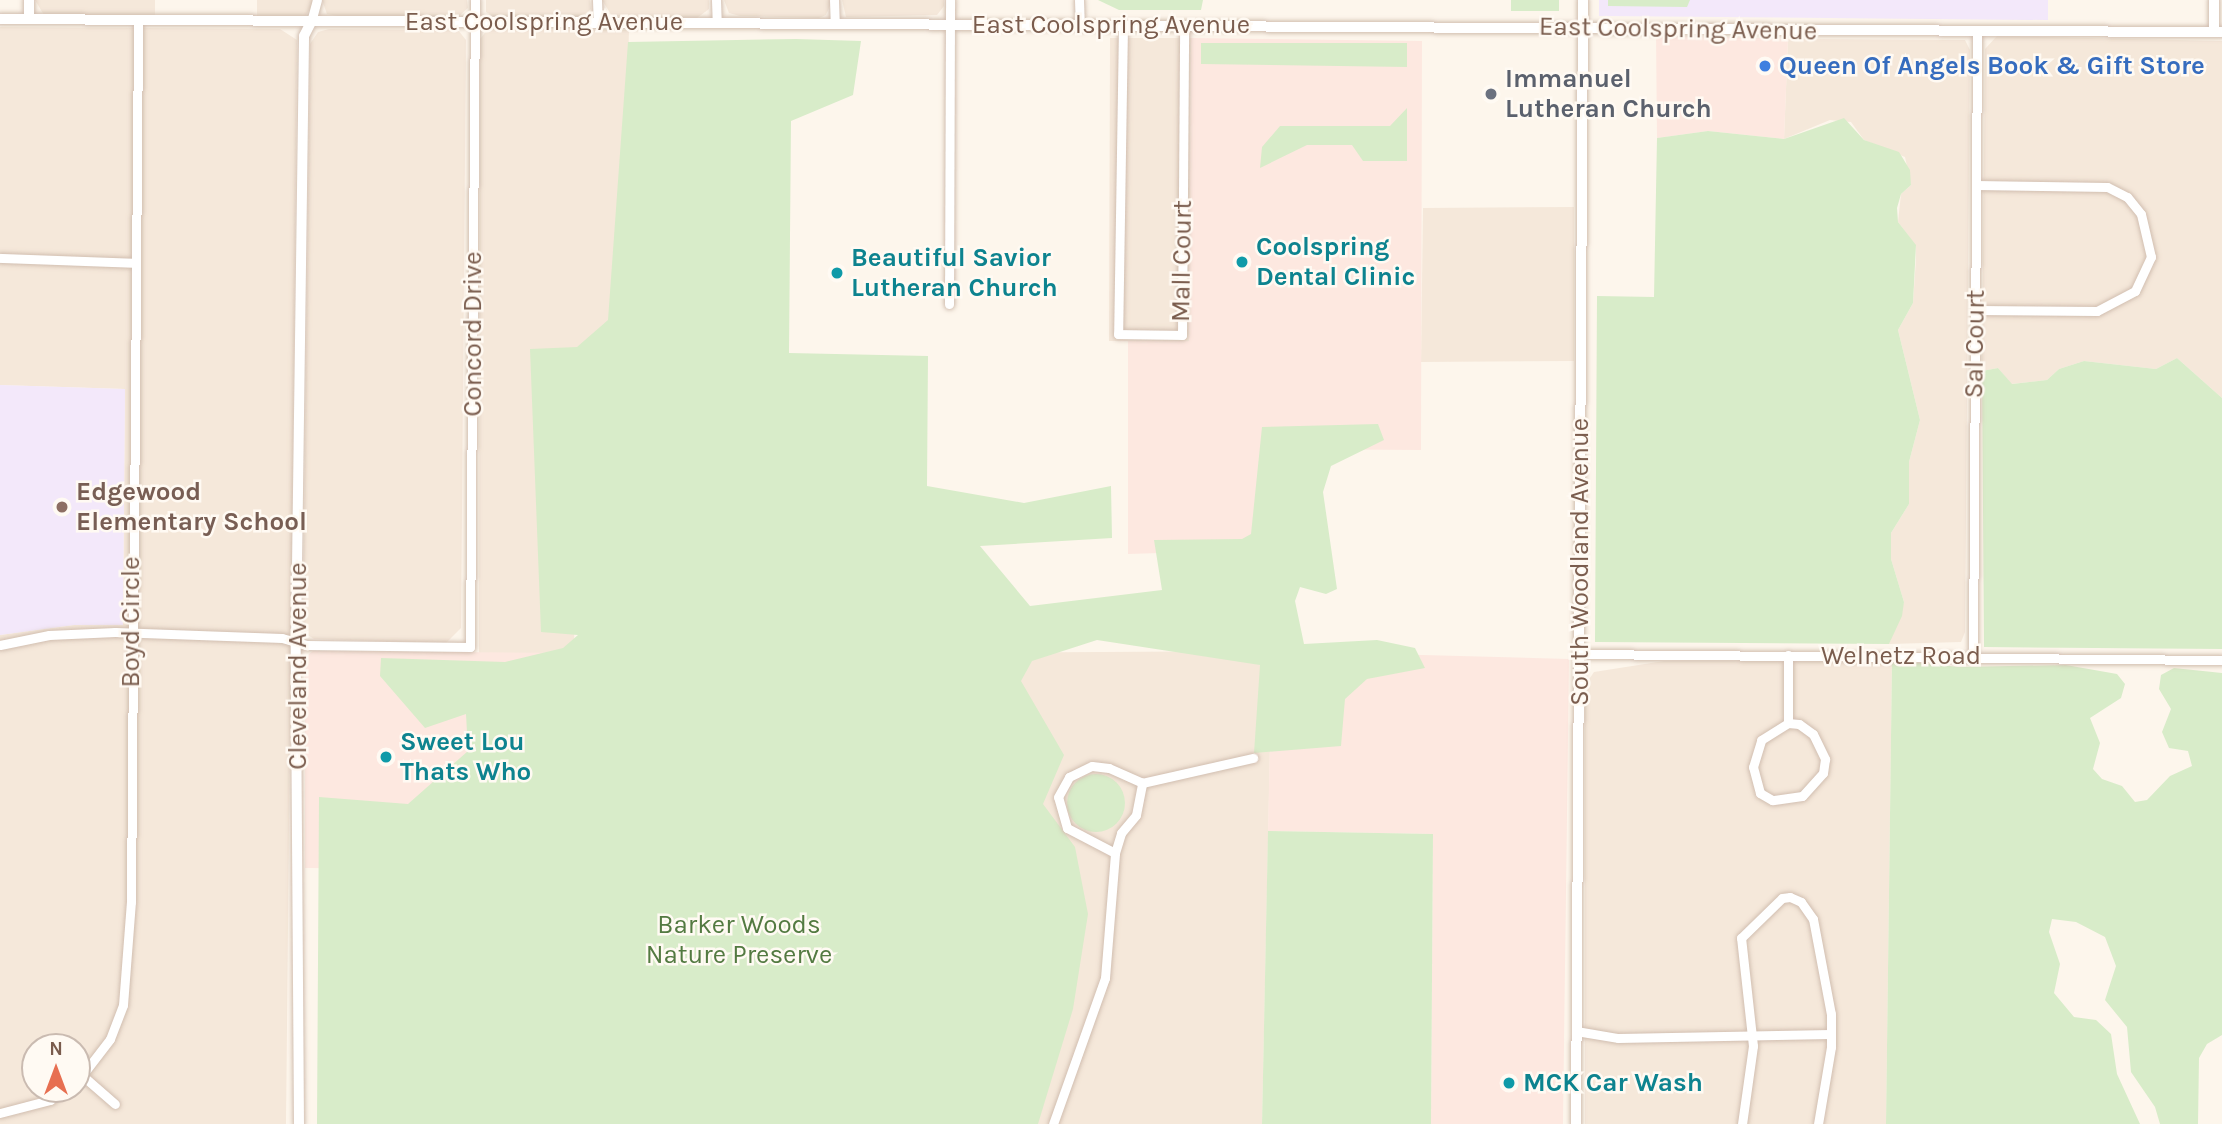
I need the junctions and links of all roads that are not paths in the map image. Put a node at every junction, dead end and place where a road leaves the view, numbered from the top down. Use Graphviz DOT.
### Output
graph roads {
  1 [pos="29,0"];
  2 [pos="317,0"];
  3 [pos="475,0"];
  4 [pos="597,0"];
  5 [pos="716,0"];
  6 [pos="834,0"];
  7 [pos="950,0"];
  8 [pos="1079,0"];
  9 [pos="1583,0"];
  10 [pos="2214,0"];
  11 [pos="0,19"];
  12 [pos="29,19"];
  13 [pos="138,22"];
  14 [pos="311,22"];
  15 [pos="475,22"];
  16 [pos="598,23"];
  17 [pos="717,23"];
  18 [pos="835,24"];
  19 [pos="950,25"];
  20 [pos="1123,25"];
  21 [pos="1185,25"];
  22 [pos="1080,27"];
  23 [pos="1584,27"];
  24 [pos="1977,32"];
  25 [pos="2218,32"];
  26 [pos="1976,186"];
  27 [pos="0,258"];
  28 [pos="135,262"];
  29 [pos="948,304"];
  30 [pos="1976,310"];
  31 [pos="130,633"];
  32 [pos="296,642"];
  33 [pos="0,645"];
  34 [pos="1580,654"];
  35 [pos="1788,655"];
  36 [pos="1973,657"];
  37 [pos="2222,660"];
  38 [pos="1788,723"];
  39 [pos="1253,758"];
  40 [pos="1142,783"];
  41 [pos="1115,853"];
  42 [pos="1576,1031"];
  43 [pos="1752,1034"];
  44 [pos="1830,1034"];
  45 [pos="91,1065"];
  46 [pos="91,1086"];
  47 [pos="38,1103"];
  48 [pos="115,1104"];
  49 [pos="0,1113"];
  50 [pos="299,1124"];
  51 [pos="1053,1124"];
  52 [pos="1576,1124"];
  53 [pos="1742,1124"];
  54 [pos="1818,1124"];
  1 -- 12 [label="street"];
  2 -- 14 [label="street, Cleveland Avenue"];
  3 -- 15 [label="street, Concord Drive"];
  4 -- 16 [label="street"];
  5 -- 17 [label="street"];
  6 -- 18 [label="street"];
  7 -- 19 [label="street"];
  8 -- 22 [label="street"];
  9 -- 23 [label="street, South Woodland Avenue"];
  10 -- 25 [label="street"];
  11 -- 12 [label="street, East Coolspring Avenue"];
  12 -- 13 [label="street, East Coolspring Avenue"];
  13 -- 14 [label="street, East Coolspring Avenue"];
  13 -- 28 [label="street, Boyd Circle"];
  14 -- 15 [label="street, East Coolspring Avenue"];
  14 -- 32 [label="street, Cleveland Avenue"];
  15 -- 16 [label="street, East Coolspring Avenue"];
  15 -- 32 [label="street, Concord Drive"];
  16 -- 17 [label="street, East Coolspring Avenue"];
  17 -- 18 [label="street, East Coolspring Avenue"];
  18 -- 19 [label="street, East Coolspring Avenue"];
  19 -- 22 [label="street, East Coolspring Avenue"];
  19 -- 29 [label="street"];
  20 -- 21 [label="street, East Coolspring Avenue"];
  20 -- 21 [label="street, Mall Court"];
  20 -- 22 [label="street, East Coolspring Avenue"];
  21 -- 23 [label="street, East Coolspring Avenue"];
  23 -- 24 [label="street, East Coolspring Avenue"];
  23 -- 34 [label="street, South Woodland Avenue"];
  24 -- 25 [label="street, East Coolspring Avenue"];
  24 -- 26 [label="street, Sal Court"];
  26 -- 30 [label="street, Sal Court"];
  26 -- 30 [label="street"];
  27 -- 28 [label="street"];
  28 -- 31 [label="street, Boyd Circle"];
  30 -- 36 [label="street, Sal Court"];
  31 -- 32 [label="street"];
  31 -- 33 [label="street"];
  31 -- 45 [label="street, Boyd Circle"];
  32 -- 50 [label="street, Cleveland Avenue"];
  34 -- 35 [label="street, Welnetz Road"];
  34 -- 42 [label="street, South Woodland Avenue"];
  35 -- 36 [label="street, Welnetz Road"];
  35 -- 38 [label="street"];
  36 -- 37 [label="street, Welnetz Road"];
  38 -- 38 [label="street"];
  39 -- 40 [label="street"];
  40 -- 41 [label="street"];
  40 -- 41 [label="street"];
  41 -- 51 [label="street"];
  42 -- 43 [label="street"];
  42 -- 52 [label="street, South Woodland Avenue"];
  43 -- 44 [label="street"];
  43 -- 44 [label="street"];
  43 -- 53 [label="street"];
  44 -- 54 [label="street"];
  46 -- 48 [label="street"];
  47 -- 49 [label="street"];
}
